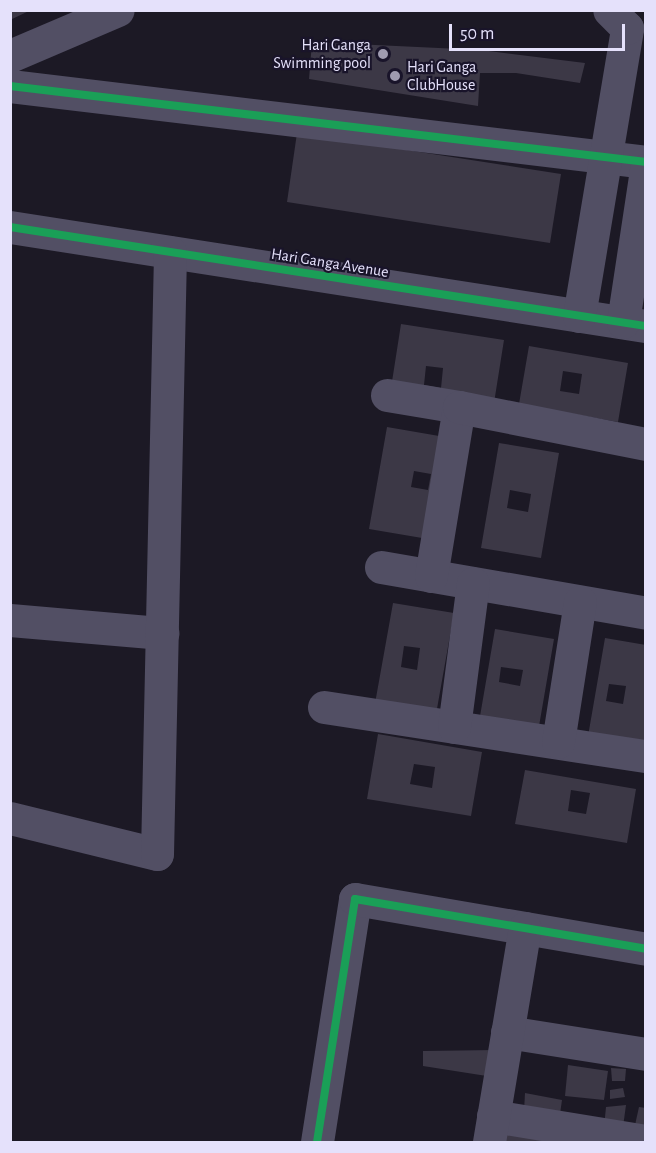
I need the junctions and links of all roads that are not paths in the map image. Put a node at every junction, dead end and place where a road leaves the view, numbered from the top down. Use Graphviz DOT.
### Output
graph roads {
  1 [pos="118,10"];
  2 [pos="627,25"];
  3 [pos="10,56"];
  4 [pos="10,86"];
  5 [pos="604,159"];
  6 [pos="645,162"];
  7 [pos="645,170"];
  8 [pos="10,227"];
  9 [pos="170,252"];
  10 [pos="579,316"];
  11 [pos="634,324"];
  12 [pos="387,395"];
  13 [pos="459,407"];
  14 [pos="645,444"];
  15 [pos="381,567"];
  16 [pos="431,576"];
  17 [pos="473,583"];
  18 [pos="580,602"];
  19 [pos="645,614"];
  20 [pos="10,620"];
  21 [pos="162,633"];
  22 [pos="324,707"];
  23 [pos="454,727"];
  24 [pos="558,742"];
  25 [pos="645,756"];
  26 [pos="10,818"];
  27 [pos="525,928"];
  28 [pos="645,949"];
  29 [pos="507,1032"];
  30 [pos="645,1054"];
  31 [pos="491,1129"];
  32 [pos="645,1141"];
  33 [pos="317,1143"];
  1 -- 3 [label="street"];
  2 -- 5 [label="street"];
  4 -- 5 [label="street"];
  5 -- 6 [label="street"];
  5 -- 10 [label="street"];
  7 -- 11 [label="street"];
  8 -- 9 [label="street, Hari Ganga Avenue"];
  9 -- 10 [label="street, Hari Ganga Avenue"];
  9 -- 21 [label="street"];
  10 -- 11 [label="street, Hari Ganga Avenue"];
  12 -- 13 [label="street"];
  13 -- 14 [label="street"];
  13 -- 16 [label="street"];
  15 -- 16 [label="street"];
  16 -- 17 [label="street"];
  17 -- 18 [label="street"];
  17 -- 23 [label="street"];
  18 -- 19 [label="street"];
  18 -- 24 [label="street"];
  20 -- 21 [label="street"];
  21 -- 26 [label="street"];
  22 -- 23 [label="street"];
  23 -- 24 [label="street"];
  24 -- 25 [label="street"];
  27 -- 28 [label="street"];
  27 -- 29 [label="street"];
  27 -- 33 [label="street"];
  29 -- 30 [label="street"];
  29 -- 31 [label="street"];
  31 -- 32 [label="street"];
}
